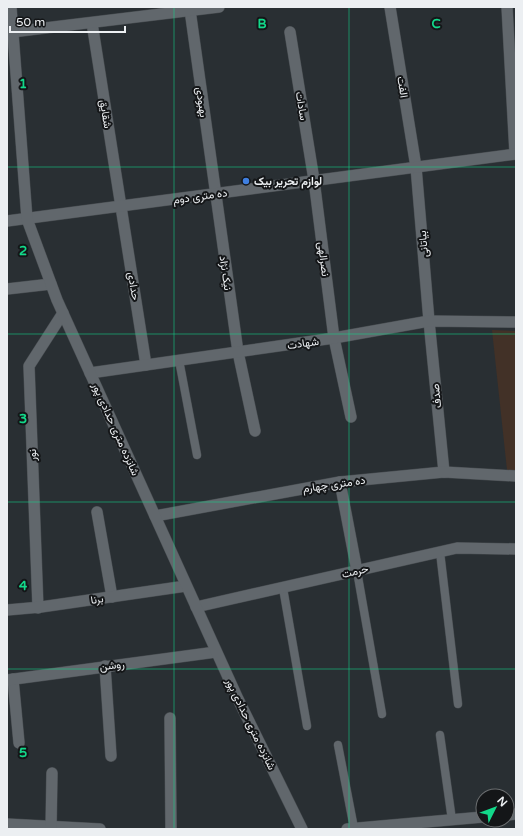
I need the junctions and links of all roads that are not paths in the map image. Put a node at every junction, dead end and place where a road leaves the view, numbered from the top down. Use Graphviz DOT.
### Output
graph roads {
  1 [pos="11,7"];
  2 [pos="219,7"];
  3 [pos="390,7"];
  4 [pos="506,7"];
  5 [pos="190,10"];
  6 [pos="133,12"];
  7 [pos="92,22"];
  8 [pos="12,32"];
  9 [pos="290,32"];
  10 [pos="515,154"];
  11 [pos="416,167"];
  12 [pos="314,180"];
  13 [pos="215,194"];
  14 [pos="121,206"];
  15 [pos="27,218"];
  16 [pos="7,221"];
  17 [pos="51,284"];
  18 [pos="7,289"];
  19 [pos="63,313"];
  20 [pos="429,321"];
  21 [pos="516,322"];
  22 [pos="334,338"];
  23 [pos="238,352"];
  24 [pos="179,360"];
  25 [pos="146,365"];
  26 [pos="90,373"];
  27 [pos="351,417"];
  28 [pos="255,431"];
  29 [pos="197,455"];
  30 [pos="444,472"];
  31 [pos="516,476"];
  32 [pos="340,482"];
  33 [pos="97,512"];
  34 [pos="155,516"];
  35 [pos="516,549"];
  36 [pos="440,552"];
  37 [pos="357,571"];
  38 [pos="186,586"];
  39 [pos="283,588"];
  40 [pos="112,597"];
  41 [pos="196,607"];
  42 [pos="38,608"];
  43 [pos="7,610"];
  44 [pos="216,652"];
  45 [pos="105,666"];
  46 [pos="10,679"];
  47 [pos="458,704"];
  48 [pos="382,714"];
  49 [pos="170,718"];
  50 [pos="307,726"];
  51 [pos="440,735"];
  52 [pos="19,743"];
  53 [pos="338,745"];
  54 [pos="111,756"];
  55 [pos="52,773"];
  56 [pos="475,818"];
  57 [pos="452,820"];
  58 [pos="7,824"];
  59 [pos="433,825"];
  60 [pos="51,828"];
  61 [pos="100,829"];
  62 [pos="172,829"];
  63 [pos="302,829"];
  64 [pos="350,829"];
  1 -- 8 [label="street, شانزده متری حدادی پور"];
  2 -- 5 [label="street"];
  3 -- 11 [label="street, الفت"];
  4 -- 10 [label="street"];
  5 -- 6 [label="street"];
  5 -- 13 [label="street, بهبودی"];
  6 -- 7 [label="street"];
  7 -- 8 [label="street"];
  7 -- 14 [label="street, شقایق"];
  8 -- 15 [label="street, شانزده متری حدادی پور"];
  9 -- 12 [label="street, سادات"];
  10 -- 11 [label="street, ده متری دوم"];
  11 -- 12 [label="street, ده متری دوم"];
  11 -- 20 [label="street, بیاتانی"];
  12 -- 13 [label="street, ده متری دوم"];
  12 -- 22 [label="street, نصرالهی"];
  13 -- 14 [label="street, ده متری دوم"];
  13 -- 23 [label="street, نیک نژاد"];
  14 -- 15 [label="street, ده متری دوم"];
  14 -- 25 [label="street, حدادی"];
  15 -- 16 [label="street, ده متری دوم"];
  15 -- 17 [label="street, شانزده متری حدادی پور"];
  17 -- 18 [label="street"];
  17 -- 19 [label="street, شانزده متری حدادی پور"];
  19 -- 26 [label="street, شانزده متری حدادی پور"];
  19 -- 42 [label="street, نور"];
  20 -- 21 [label="street, شهادت"];
  20 -- 22 [label="street, شهادت"];
  20 -- 30 [label="street, صدف"];
  22 -- 23 [label="street, شهادت"];
  22 -- 27 [label="street, نصرالهی"];
  23 -- 24 [label="street, شهادت"];
  23 -- 28 [label="street, نیک نژاد"];
  24 -- 25 [label="street, شهادت"];
  24 -- 29 [label="lane"];
  25 -- 26 [label="street, شهادت"];
  26 -- 34 [label="street, شانزده متری حدادی پور"];
  30 -- 31 [label="street, ده متری چهارم"];
  30 -- 32 [label="street, ده متری چهارم"];
  32 -- 34 [label="street, ده متری چهارم"];
  32 -- 37 [label="street"];
  33 -- 40 [label="street"];
  34 -- 38 [label="street, شانزده متری حدادی پور"];
  35 -- 36 [label="street, حرمت"];
  36 -- 37 [label="street, حرمت"];
  36 -- 47 [label="lane"];
  37 -- 39 [label="street, حرمت"];
  37 -- 48 [label="lane"];
  38 -- 40 [label="street, برنا"];
  38 -- 41 [label="street, شانزده متری حدادی پور"];
  39 -- 41 [label="street, حرمت"];
  39 -- 50 [label="lane"];
  40 -- 42 [label="street, برنا"];
  41 -- 44 [label="street, شانزده متری حدادی پور"];
  42 -- 43 [label="street, برنا"];
  44 -- 45 [label="street, روشن"];
  44 -- 63 [label="street, شانزده متری حدادی پور"];
  45 -- 46 [label="street, روشن"];
  45 -- 54 [label="street"];
  46 -- 52 [label="street"];
  49 -- 62 [label="street"];
  51 -- 57 [label="lane"];
  53 -- 64 [label="lane"];
  55 -- 60 [label="street"];
  56 -- 57 [label="street"];
  57 -- 59 [label="street"];
  58 -- 60 [label="street"];
  59 -- 64 [label="street"];
  60 -- 61 [label="street"];
}
